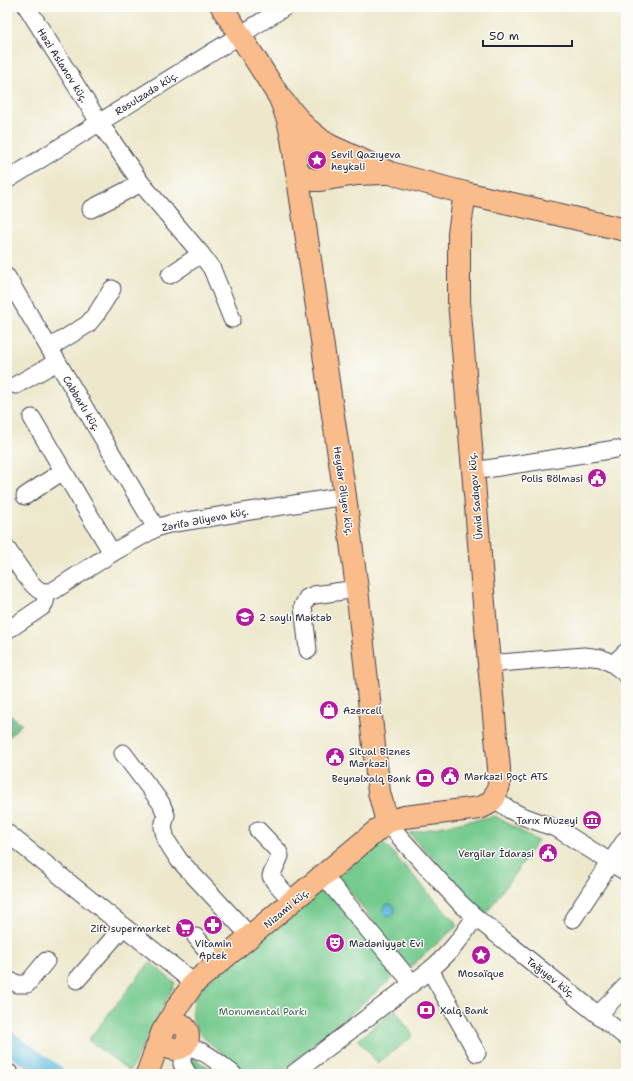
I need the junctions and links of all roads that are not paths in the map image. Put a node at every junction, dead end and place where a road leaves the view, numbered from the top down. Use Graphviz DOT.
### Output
graph roads {
  1 [pos="27,7"];
  2 [pos="222,7"];
  3 [pos="285,7"];
  4 [pos="240,35"];
  5 [pos="280,98"];
  6 [pos="99,122"];
  7 [pos="326,144"];
  8 [pos="295,161"];
  9 [pos="390,173"];
  10 [pos="7,180"];
  11 [pos="320,180"];
  12 [pos="141,183"];
  13 [pos="465,193"];
  14 [pos="91,209"];
  15 [pos="626,230"];
  16 [pos="201,254"];
  17 [pos="170,275"];
  18 [pos="7,277"];
  19 [pos="112,289"];
  20 [pos="232,319"];
  21 [pos="53,355"];
  22 [pos="16,386"];
  23 [pos="32,418"];
  24 [pos="616,449"];
  25 [pos="63,471"];
  26 [pos="473,471"];
  27 [pos="25,496"];
  28 [pos="345,496"];
  29 [pos="156,528"];
  30 [pos="7,549"];
  31 [pos="112,553"];
  32 [pos="357,589"];
  33 [pos="47,592"];
  34 [pos="7,628"];
  35 [pos="308,650"];
  36 [pos="626,652"];
  37 [pos="489,664"];
  38 [pos="620,669"];
  39 [pos="123,753"];
  40 [pos="494,798"];
  41 [pos="387,822"];
  42 [pos="258,830"];
  43 [pos="7,833"];
  44 [pos="626,839"];
  45 [pos="611,862"];
  46 [pos="626,872"];
  47 [pos="324,876"];
  48 [pos="292,902"];
  49 [pos="475,918"];
  50 [pos="573,919"];
  51 [pos="124,926"];
  52 [pos="196,937"];
  53 [pos="251,937"];
  54 [pos="46,961"];
  55 [pos="218,964"];
  56 [pos="430,970"];
  57 [pos="7,980"];
  58 [pos="77,980"];
  59 [pos="412,982"];
  60 [pos="626,986"];
  61 [pos="190,989"];
  62 [pos="599,1014"];
  63 [pos="163,1031"];
  64 [pos="626,1038"];
  65 [pos="185,1039"];
  66 [pos="477,1052"];
  67 [pos="7,1072"];
  68 [pos="10,1074"];
  69 [pos="146,1074"];
  70 [pos="157,1074"];
  71 [pos="188,1074"];
  72 [pos="233,1074"];
  73 [pos="293,1074"];
  1 -- 6 [label="street, Həzi Aslanov küç."];
  2 -- 4 [label="main road"];
  3 -- 4 [label="street, Rəsulzadə küç."];
  4 -- 5 [label="main road"];
  4 -- 6 [label="street, Rəsulzadə küç."];
  5 -- 7 [label="main road"];
  5 -- 8 [label="main road, Heydər Əliyev küç."];
  6 -- 10 [label="street, Rəsulzadə küç."];
  6 -- 12 [label="street, Həzi Aslanov küç."];
  7 -- 8 [label="main road"];
  7 -- 9 [label="main road"];
  7 -- 11 [label="main road"];
  8 -- 11 [label="main road"];
  8 -- 28 [label="main road, Heydər Əliyev küç."];
  9 -- 11 [label="main road"];
  9 -- 13 [label="main road"];
  12 -- 14 [label="street"];
  12 -- 16 [label="street, Həzi Aslanov küç."];
  13 -- 15 [label="main road"];
  13 -- 26 [label="main road, Ümid Sadıqov küç."];
  16 -- 17 [label="street"];
  16 -- 20 [label="street, Həzi Aslanov küç."];
  18 -- 21 [label="street, Cabbarlı küç."];
  19 -- 21 [label="street"];
  21 -- 22 [label="street"];
  21 -- 29 [label="street, Cabbarlı küç."];
  23 -- 25 [label="street"];
  24 -- 26 [label="street"];
  25 -- 27 [label="street"];
  25 -- 31 [label="street"];
  26 -- 37 [label="main road, Ümid Sadıqov küç."];
  28 -- 29 [label="street, Zərifə Əliyeva küç."];
  28 -- 32 [label="main road, Heydər Əliyev küç."];
  29 -- 31 [label="street, Zərifə Əliyeva küç."];
  30 -- 33 [label="street"];
  31 -- 33 [label="street, Zərifə Əliyeva küç."];
  32 -- 35 [label="street"];
  32 -- 41 [label="main road, Heydər Əliyev küç."];
  33 -- 34 [label="street"];
  36 -- 38 [label="street"];
  37 -- 38 [label="street"];
  37 -- 40 [label="main road, Ümid Sadıqov küç."];
  39 -- 53 [label="street"];
  40 -- 41 [label="main road"];
  40 -- 45 [label="street"];
  41 -- 47 [label="main road, Nizami küç."];
  41 -- 49 [label="street, Tağıyev küç."];
  42 -- 48 [label="street"];
  43 -- 51 [label="street"];
  44 -- 45 [label="street"];
  45 -- 46 [label="street"];
  45 -- 50 [label="street"];
  47 -- 48 [label="main road, Nizami küç."];
  47 -- 59 [label="street"];
  48 -- 53 [label="main road, Nizami küç."];
  49 -- 56 [label="street"];
  49 -- 62 [label="street, Tağıyev küç."];
  51 -- 58 [label="street"];
  51 -- 61 [label="street"];
  52 -- 55 [label="street"];
  53 -- 55 [label="main road, Nizami küç."];
  54 -- 57 [label="street"];
  55 -- 61 [label="main road, Nizami küç."];
  56 -- 59 [label="street"];
  56 -- 66 [label="street"];
  59 -- 73 [label="street"];
  60 -- 62 [label="street"];
  61 -- 63 [label="main road, Nizami küç."];
  61 -- 65 [label="main road"];
  62 -- 64 [label="street, Tağıyev küç."];
  63 -- 65 [label="main road"];
  63 -- 69 [label="main road, Nizami küç."];
  65 -- 70 [label="main road"];
  65 -- 71 [label="street"];
  65 -- 72 [label="street"];
  67 -- 68 [label="street"];
}
